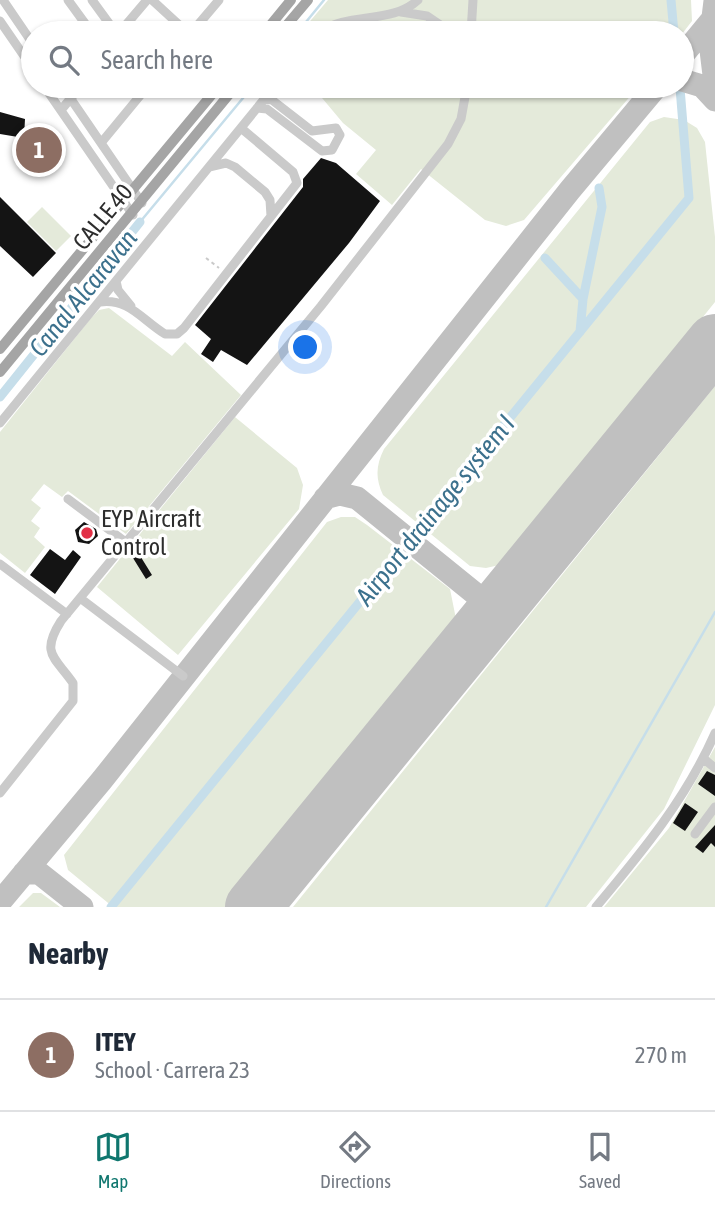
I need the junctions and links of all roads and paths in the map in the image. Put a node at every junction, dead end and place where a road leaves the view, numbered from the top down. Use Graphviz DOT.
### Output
graph roads {
  1 [pos="3,0"];
  2 [pos="68,0"];
  3 [pos="92,0"];
  4 [pos="149,0"];
  5 [pos="219,0"];
  6 [pos="291,0"];
  7 [pos="308,0"];
  8 [pos="418,0"];
  9 [pos="473,0"];
  10 [pos="399,11"];
  11 [pos="0,21"];
  12 [pos="83,21"];
  13 [pos="109,21"];
  14 [pos="129,21"];
  15 [pos="175,21"];
  16 [pos="201,21"];
  17 [pos="274,21"];
  18 [pos="290,21"];
  19 [pos="344,21"];
  20 [pos="434,21"];
  21 [pos="472,21"];
  22 [pos="21,26"];
  23 [pos="21,52"];
  24 [pos="52,98"];
  25 [pos="138,98"];
  26 [pos="209,98"];
  27 [pos="226,98"];
  28 [pos="465,98"];
  29 [pos="264,99"];
  30 [pos="72,100"];
  31 [pos="257,108"];
  32 [pos="61,110"];
  33 [pos="241,128"];
  34 [pos="101,143"];
  35 [pos="207,168"];
  36 [pos="132,189"];
  37 [pos="123,200"];
  38 [pos="142,203"];
  39 [pos="133,215"];
  40 [pos="271,216"];
  41 [pos="206,258"];
  42 [pos="226,274"];
  43 [pos="116,281"];
  44 [pos="100,302"];
  45 [pos="132,307"];
  46 [pos="0,349"];
  47 [pos="0,372"];
  48 [pos="0,423"];
  49 [pos="68,499"];
  50 [pos="127,543"];
  51 [pos="0,564"];
  52 [pos="80,598"];
  53 [pos="66,614"];
  54 [pos="183,676"];
  55 [pos="715,733"];
  56 [pos="704,759"];
  57 [pos="715,768"];
  58 [pos="0,793"];
  59 [pos="715,807"];
  60 [pos="695,834"];
  61 [pos="596,907"];
  1 -- 22 [label="street"];
  2 -- 12 [label="street"];
  3 -- 13 [label="street"];
  4 -- 14 [label="street"];
  4 -- 15 [label="street"];
  5 -- 16 [label="street"];
  6 -- 17 [label="main road"];
  7 -- 18 [label="main road"];
  8 -- 10 [label="street"];
  9 -- 21 [label="street"];
  10 -- 19 [label="street"];
  10 -- 20 [label="street"];
  11 -- 23 [label="street"];
  24 -- 32 [label="street"];
  25 -- 34 [label="street"];
  26 -- 36 [label="main road, CALLE 40"];
  27 -- 38 [label="main road, CALLE 40"];
  28 -- 50 [label="street"];
  29 -- 31 [label="street"];
  29 -- 31 [label="street"];
  30 -- 32 [label="street"];
  30 -- 34 [label="street"];
  31 -- 33 [label="street"];
  32 -- 37 [label="street"];
  33 -- 35 [label="street"];
  33 -- 40 [label="street"];
  34 -- 36 [label="street"];
  35 -- 40 [label="street"];
  35 -- 43 [label="street"];
  36 -- 37 [label="main road, CALLE 40"];
  36 -- 38 [label="street"];
  37 -- 39 [label="street"];
  37 -- 46 [label="main road, CALLE 40"];
  38 -- 39 [label="main road, CALLE 40"];
  39 -- 47 [label="main road, CALLE 40"];
  40 -- 42 [label="street"];
  41 -- 42 [label="path"];
  42 -- 45 [label="street"];
  43 -- 44 [label="street"];
  43 -- 45 [label="street"];
  44 -- 45 [label="street"];
  44 -- 48 [label="street"];
  49 -- 50 [label="street"];
  50 -- 52 [label="street"];
  51 -- 53 [label="street"];
  52 -- 53 [label="street"];
  52 -- 54 [label="street"];
  53 -- 58 [label="street"];
  55 -- 56 [label="street"];
  56 -- 57 [label="street"];
  56 -- 61 [label="street"];
  59 -- 60 [label="street"];
}
